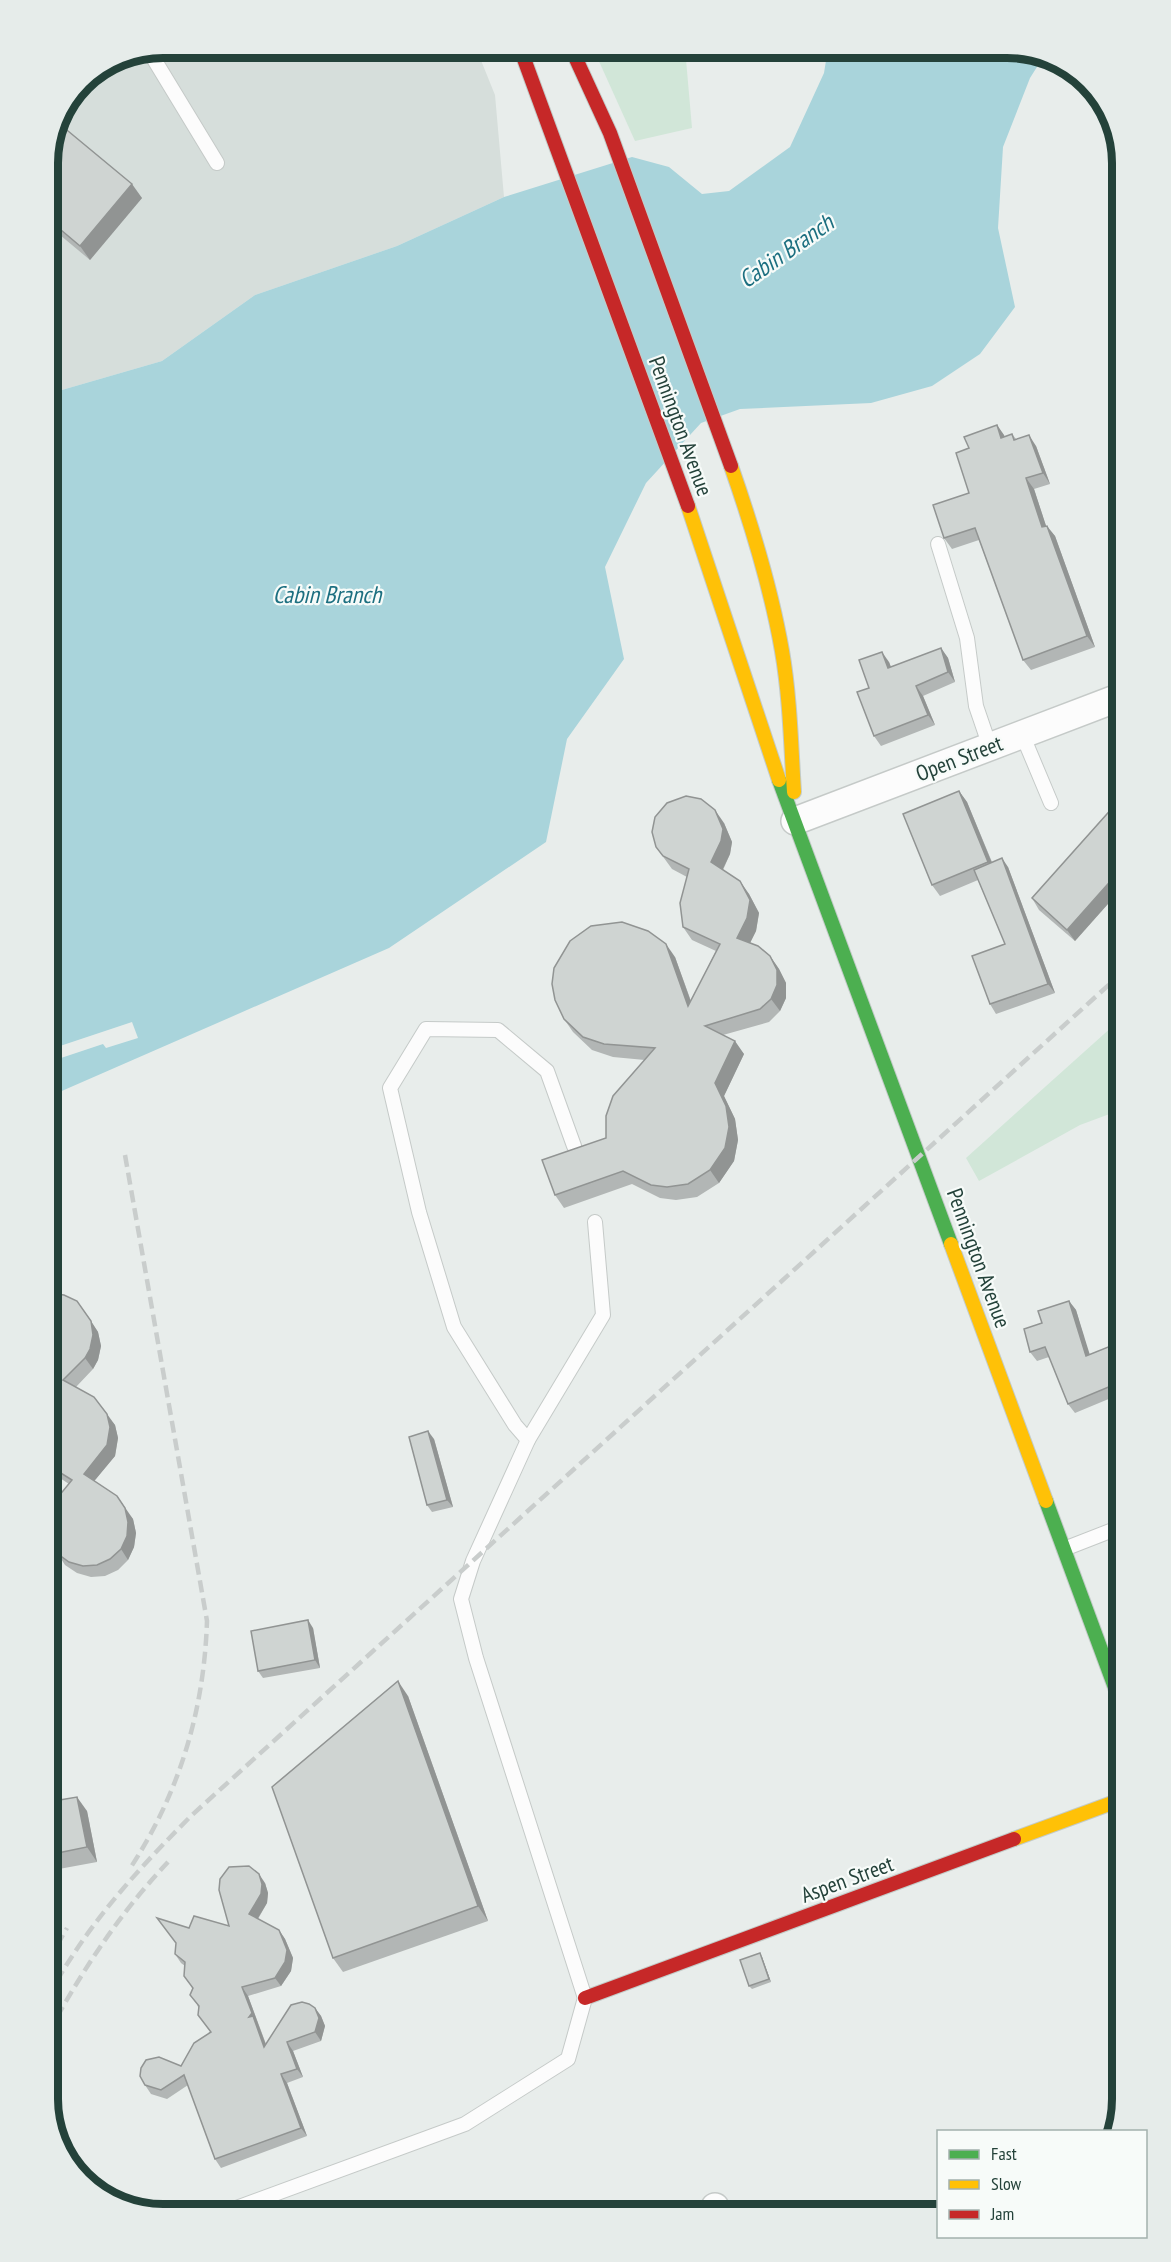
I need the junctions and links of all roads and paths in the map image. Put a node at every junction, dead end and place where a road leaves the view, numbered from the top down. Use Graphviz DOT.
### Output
graph roads {
  1 [pos="154,59"];
  2 [pos="524,59"];
  3 [pos="576,59"];
  4 [pos="217,163"];
  5 [pos="938,544"];
  6 [pos="1112,700"];
  7 [pos="1022,734"];
  8 [pos="990,747"];
  9 [pos="1051,803"];
  10 [pos="795,821"];
  11 [pos="574,1146"];
  12 [pos="595,1221"];
  13 [pos="528,1440"];
  14 [pos="1112,1530"];
  15 [pos="1064,1549"];
  16 [pos="1112,1669"];
  17 [pos="1112,1803"];
  18 [pos="585,1998"];
  19 [pos="250,2203"];
  1 -- 4 [label="lane"];
  2 -- 10 [label="main road, Pennington Avenue"];
  3 -- 10 [label="main road, Pennington Avenue"];
  5 -- 8 [label="lane"];
  6 -- 7 [label="street, Open Street"];
  7 -- 8 [label="street, Open Street"];
  7 -- 9 [label="lane"];
  8 -- 10 [label="street, Open Street"];
  10 -- 15 [label="main road, Pennington Avenue"];
  11 -- 13 [label="lane"];
  12 -- 13 [label="lane"];
  13 -- 18 [label="lane"];
  14 -- 15 [label="lane"];
  15 -- 16 [label="main road, Pennington Avenue"];
  17 -- 18 [label="main road, Aspen Street"];
  18 -- 19 [label="lane"];
}
